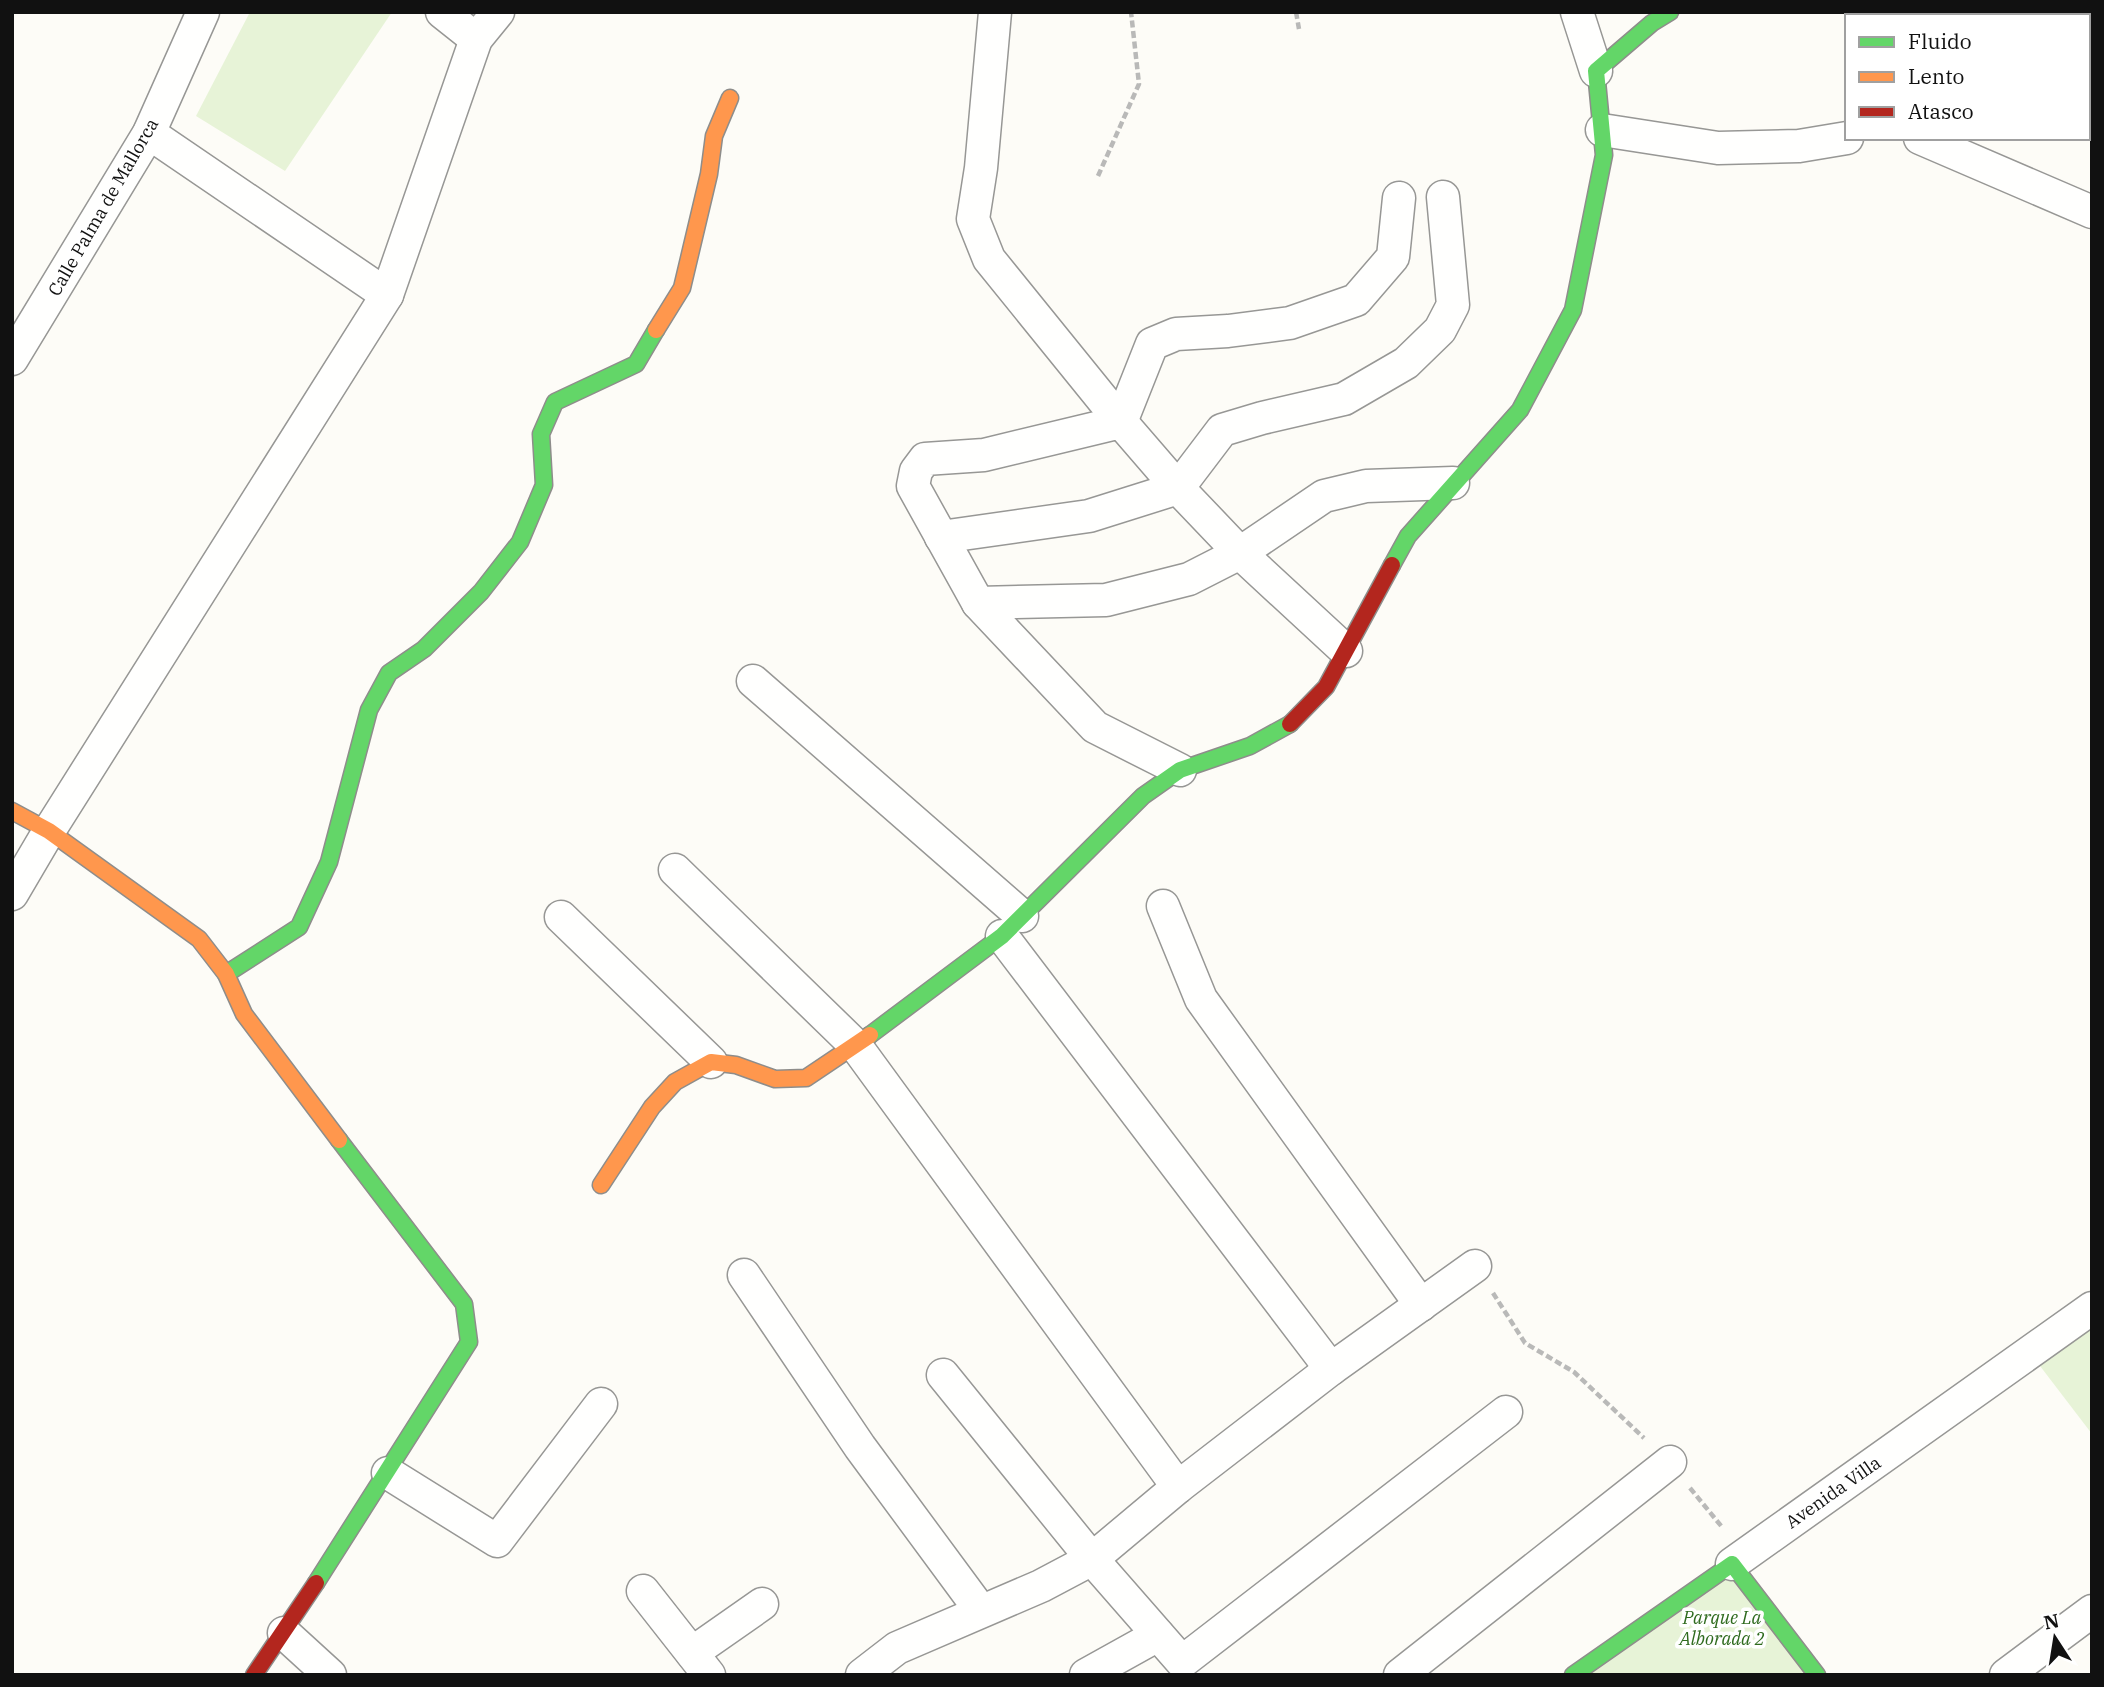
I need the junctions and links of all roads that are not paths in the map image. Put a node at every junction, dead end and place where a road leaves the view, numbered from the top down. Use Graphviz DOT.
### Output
graph roads {
  1 [pos="203,12"];
  2 [pos="442,12"];
  3 [pos="498,12"];
  4 [pos="995,12"];
  5 [pos="1577,12"];
  6 [pos="1670,12"];
  7 [pos="1656,18"];
  8 [pos="476,39"];
  9 [pos="1596,71"];
  10 [pos="730,98"];
  11 [pos="1602,130"];
  12 [pos="149,133"];
  13 [pos="1845,138"];
  14 [pos="1925,140"];
  15 [pos="1443,197"];
  16 [pos="1399,198"];
  17 [pos="2092,212"];
  18 [pos="387,295"];
  19 [pos="12,359"];
  20 [pos="1121,422"];
  21 [pos="1453,483"];
  22 [pos="1178,488"];
  23 [pos="941,537"];
  24 [pos="1240,553"];
  25 [pos="978,603"];
  26 [pos="1346,650"];
  27 [pos="753,681"];
  28 [pos="1180,770"];
  29 [pos="12,811"];
  30 [pos="49,831"];
  31 [pos="675,870"];
  32 [pos="12,894"];
  33 [pos="1163,906"];
  34 [pos="561,918"];
  35 [pos="1012,926"];
  36 [pos="226,974"];
  37 [pos="856,1046"];
  38 [pos="711,1062"];
  39 [pos="601,1185"];
  40 [pos="1475,1266"];
  41 [pos="744,1275"];
  42 [pos="1421,1305"];
  43 [pos="2092,1308"];
  44 [pos="1331,1368"];
  45 [pos="943,1375"];
  46 [pos="601,1404"];
  47 [pos="1506,1412"];
  48 [pos="1670,1462"];
  49 [pos="387,1473"];
  50 [pos="1178,1487"];
  51 [pos="1092,1559"];
  52 [pos="1738,1560"];
  53 [pos="643,1591"];
  54 [pos="762,1604"];
  55 [pos="981,1611"];
  56 [pos="2092,1611"];
  57 [pos="284,1633"];
  58 [pos="1158,1635"];
  59 [pos="700,1664"];
  60 [pos="254,1675"];
  61 [pos="330,1675"];
  62 [pos="862,1675"];
  63 [pos="1086,1675"];
  64 [pos="1400,1675"];
  65 [pos="1573,1675"];
  66 [pos="1817,1675"];
  67 [pos="2006,1675"];
  1 -- 12 [label="street, Calle Palma de Mallorca"];
  2 -- 8 [label="street"];
  3 -- 8 [label="street"];
  4 -- 20 [label="street"];
  5 -- 9 [label="street"];
  6 -- 7 [label="street"];
  7 -- 9 [label="street"];
  8 -- 18 [label="street"];
  9 -- 11 [label="street"];
  10 -- 36 [label="street"];
  11 -- 13 [label="street"];
  11 -- 21 [label="street"];
  12 -- 18 [label="street"];
  12 -- 19 [label="street, Calle Palma de Mallorca"];
  14 -- 17 [label="street"];
  15 -- 22 [label="street"];
  16 -- 20 [label="street"];
  18 -- 30 [label="street"];
  20 -- 22 [label="street"];
  20 -- 23 [label="street"];
  21 -- 24 [label="street"];
  21 -- 26 [label="street"];
  22 -- 23 [label="street"];
  22 -- 24 [label="street"];
  23 -- 25 [label="street"];
  24 -- 25 [label="street"];
  24 -- 26 [label="street"];
  25 -- 28 [label="street"];
  26 -- 28 [label="street"];
  27 -- 35 [label="street"];
  28 -- 35 [label="street"];
  29 -- 30 [label="street"];
  30 -- 32 [label="street"];
  30 -- 36 [label="street"];
  31 -- 37 [label="street"];
  33 -- 42 [label="street"];
  34 -- 38 [label="street"];
  35 -- 37 [label="street"];
  35 -- 44 [label="street"];
  36 -- 49 [label="street"];
  37 -- 38 [label="street"];
  37 -- 50 [label="street"];
  38 -- 39 [label="street"];
  40 -- 42 [label="street"];
  41 -- 55 [label="street"];
  42 -- 44 [label="street"];
  43 -- 52 [label="street, Avenida Villa"];
  44 -- 50 [label="street"];
  45 -- 51 [label="street"];
  46 -- 49 [label="street"];
  47 -- 58 [label="street"];
  48 -- 64 [label="street"];
  49 -- 57 [label="street"];
  50 -- 51 [label="street"];
  51 -- 55 [label="street"];
  51 -- 58 [label="street"];
  52 -- 65 [label="street, Avenida Villa"];
  52 -- 66 [label="street"];
  53 -- 59 [label="street"];
  54 -- 59 [label="street"];
  55 -- 62 [label="street"];
  56 -- 67 [label="street"];
  57 -- 60 [label="street"];
  57 -- 61 [label="street"];
  58 -- 63 [label="street"];
}
